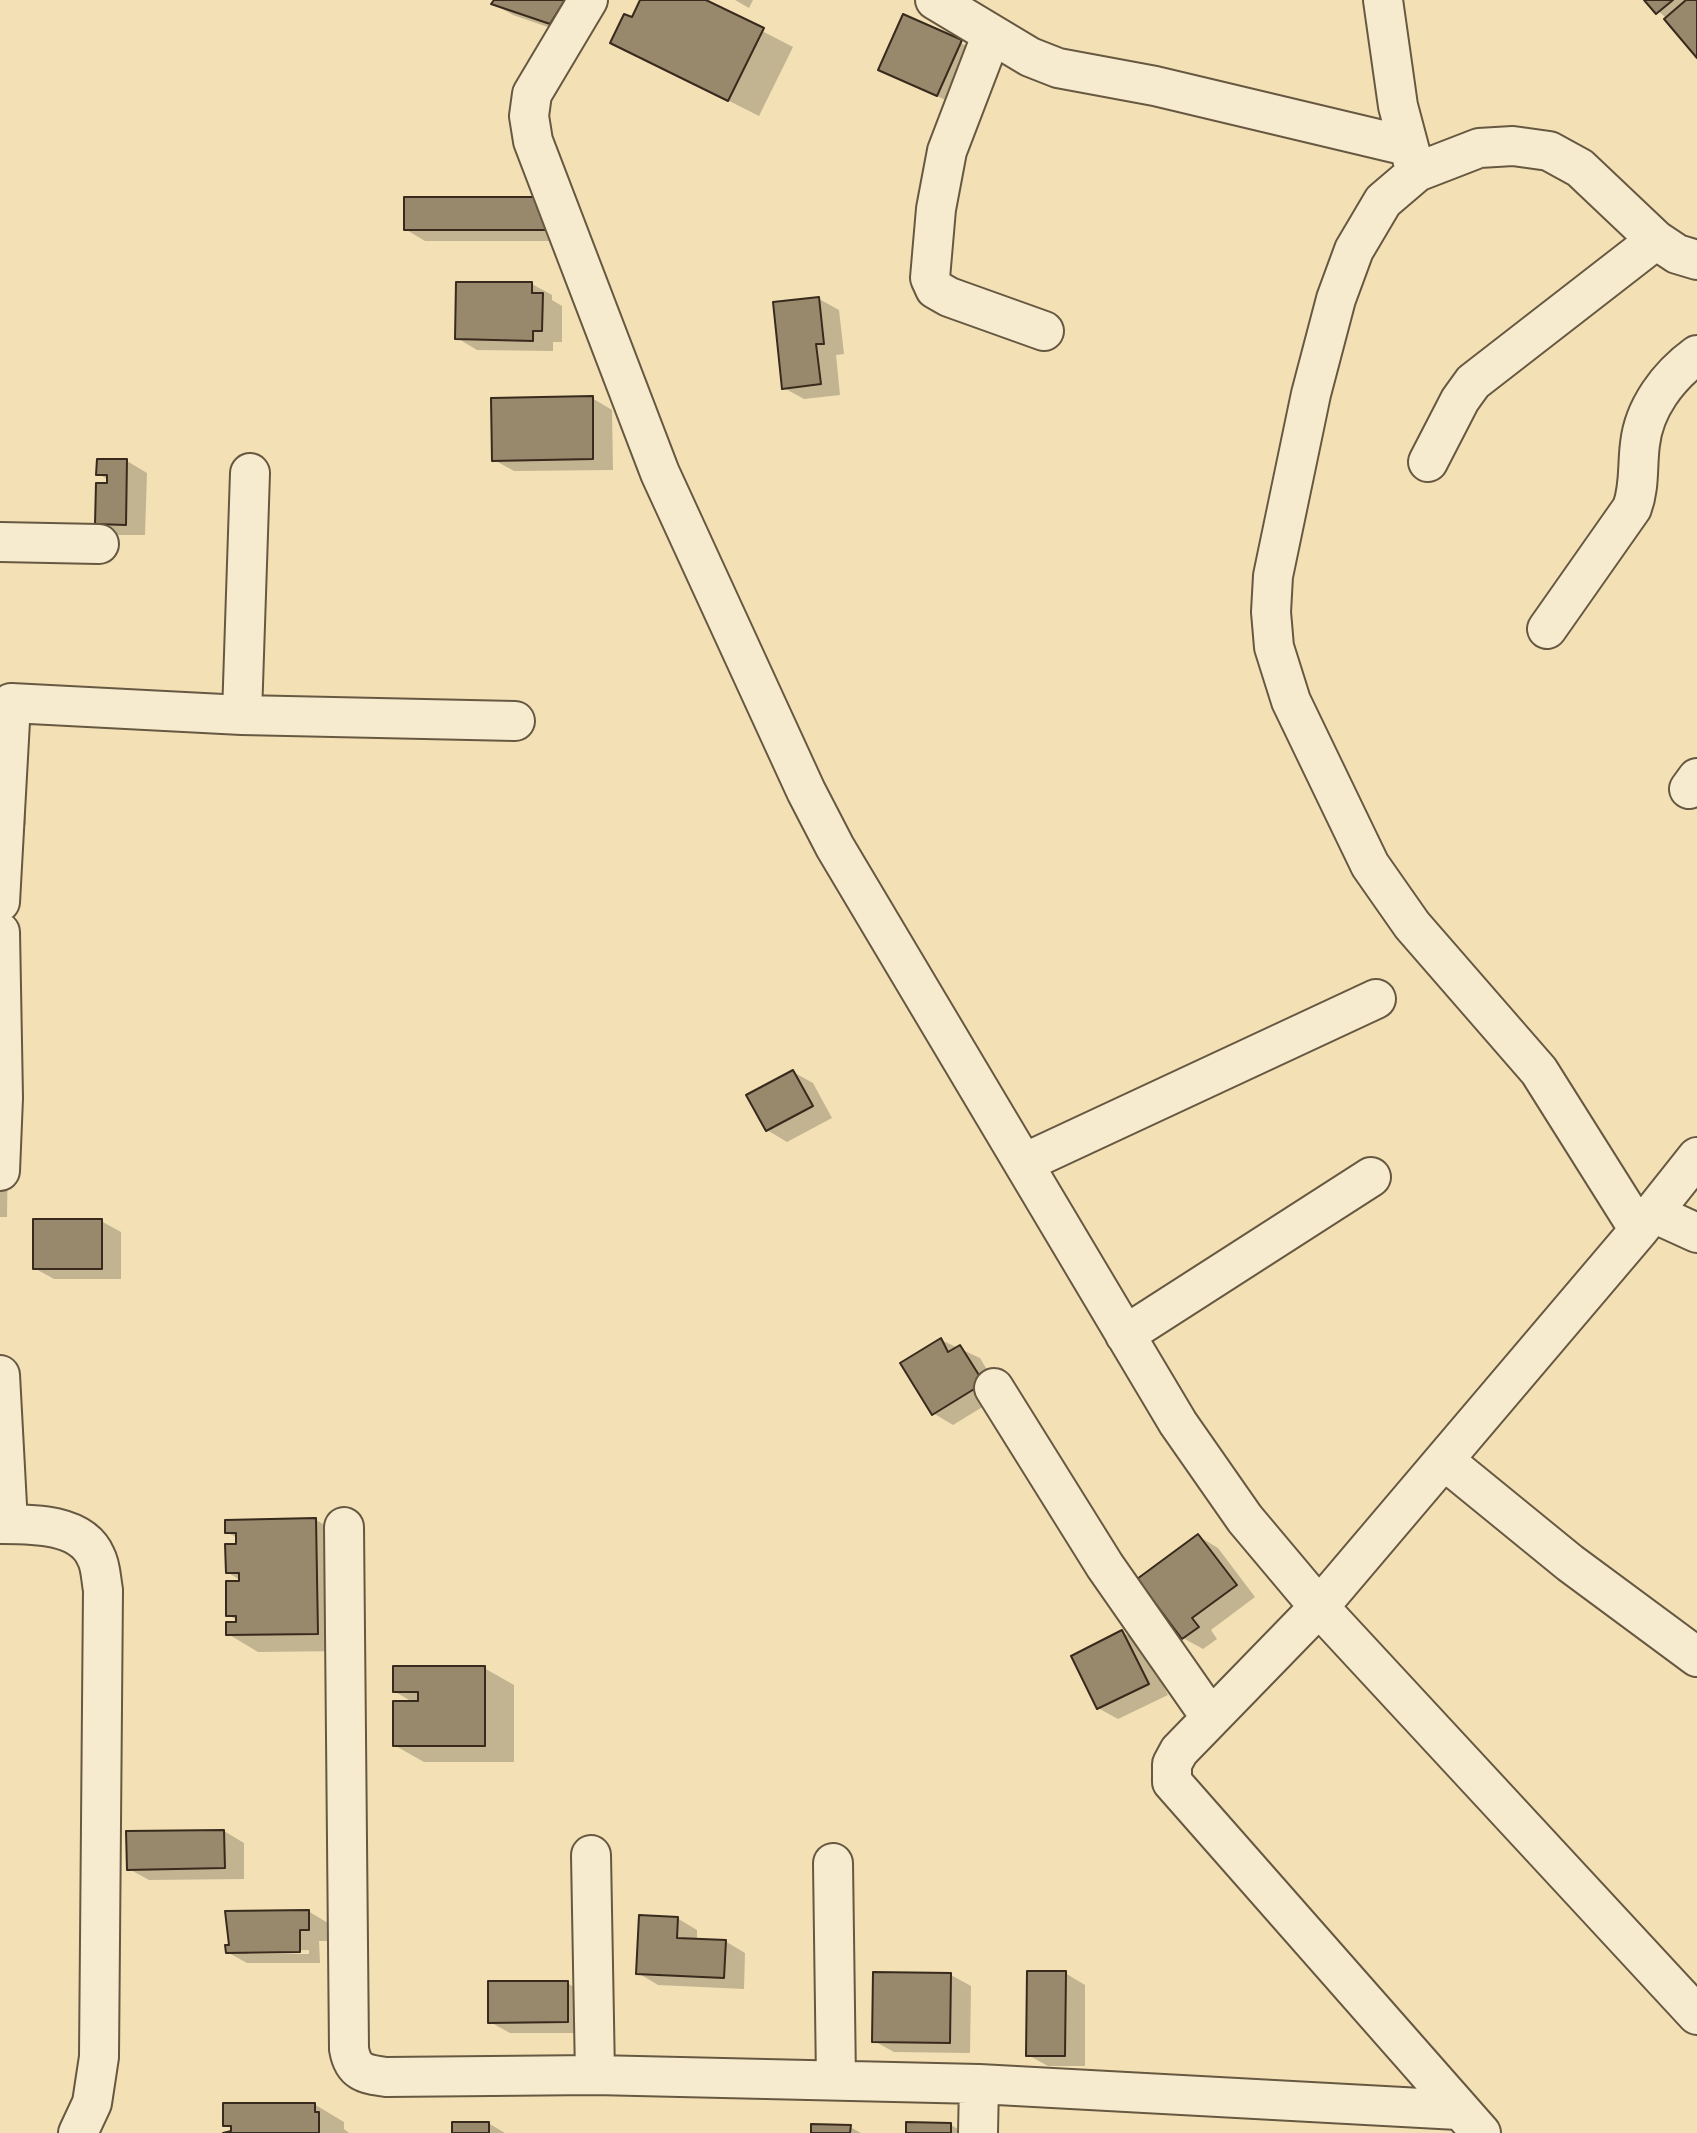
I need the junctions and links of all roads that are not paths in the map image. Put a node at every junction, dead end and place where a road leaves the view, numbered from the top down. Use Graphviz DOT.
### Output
graph roads {
  1 [pos="588,0"];
  2 [pos="935,0"];
  3 [pos="1383,0"];
  4 [pos="991,36"];
  5 [pos="1412,159"];
  6 [pos="1656,240"];
  7 [pos="1697,260"];
  8 [pos="1044,331"];
  9 [pos="1697,355"];
  10 [pos="1428,462"];
  11 [pos="250,473"];
  12 [pos="0,542"];
  13 [pos="99,544"];
  14 [pos="1547,629"];
  15 [pos="6,703"];
  16 [pos="242,715"];
  17 [pos="515,721"];
  18 [pos="0,902"];
  19 [pos="0,932"];
  20 [pos="1377,999"];
  21 [pos="1,1098"];
  22 [pos="1697,1157"];
  23 [pos="1024,1163"];
  24 [pos="0,1171"];
  25 [pos="1371,1177"];
  26 [pos="1646,1222"];
  27 [pos="1697,1233"];
  28 [pos="1125,1335"];
  29 [pos="0,1375"];
  30 [pos="994,1388"];
  31 [pos="1445,1461"];
  32 [pos="4,1524"];
  33 [pos="344,1527"];
  34 [pos="1319,1607"];
  35 [pos="1697,1657"];
  36 [pos="1211,1718"];
  37 [pos="591,1855"];
  38 [pos="833,1863"];
  39 [pos="1697,2015"];
  40 [pos="595,2075"];
  41 [pos="836,2080"];
  42 [pos="979,2084"];
  43 [pos="1470,2121"];
  44 [pos="78,2133"];
  45 [pos="978,2133"];
  1 -- 23 [label="street"];
  2 -- 4 [label="street"];
  3 -- 5 [label="street"];
  4 -- 5 [label="street"];
  4 -- 8 [label="street"];
  5 -- 6 [label="street"];
  5 -- 26 [label="street"];
  6 -- 7 [label="street"];
  6 -- 10 [label="street"];
  9 -- 14 [label="street"];
  11 -- 16 [label="street"];
  12 -- 13 [label="street"];
  15 -- 16 [label="street"];
  15 -- 18 [label="street"];
  16 -- 17 [label="street"];
  19 -- 21 [label="street"];
  20 -- 23 [label="street"];
  21 -- 24 [label="street"];
  22 -- 26 [label="street"];
  23 -- 28 [label="street"];
  25 -- 28 [label="street"];
  26 -- 27 [label="street"];
  26 -- 31 [label="street"];
  28 -- 34 [label="street"];
  29 -- 32 [label="street"];
  30 -- 36 [label="street"];
  31 -- 34 [label="street"];
  31 -- 35 [label="street"];
  32 -- 44 [label="street"];
  33 -- 40 [label="street"];
  34 -- 36 [label="street"];
  34 -- 39 [label="street"];
  36 -- 43 [label="street"];
  37 -- 40 [label="street"];
  38 -- 41 [label="street"];
  40 -- 41 [label="street"];
  41 -- 42 [label="street"];
  42 -- 43 [label="street"];
  42 -- 45 [label="street"];
}
